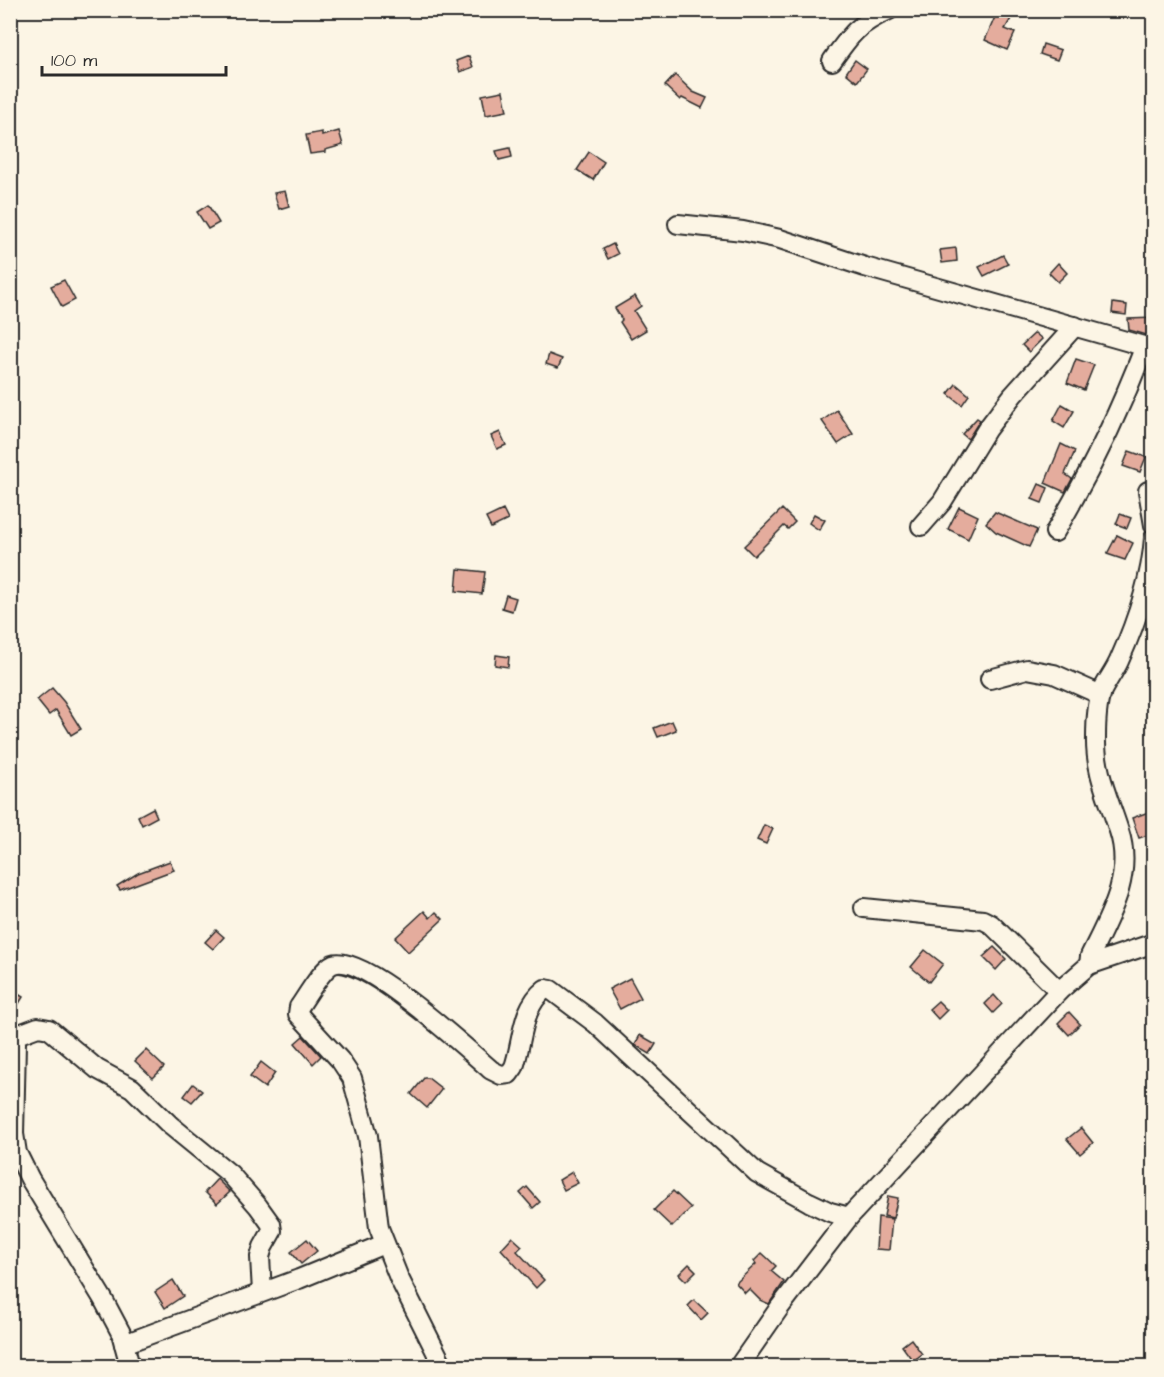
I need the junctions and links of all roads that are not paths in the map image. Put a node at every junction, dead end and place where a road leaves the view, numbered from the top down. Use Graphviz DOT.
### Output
graph roads {
  1 [pos="889,10"];
  2 [pos="832,61"];
  3 [pos="678,224"];
  4 [pos="1075,326"];
  5 [pos="1149,348"];
  6 [pos="1148,491"];
  7 [pos="1154,525"];
  8 [pos="921,526"];
  9 [pos="1055,532"];
  10 [pos="1154,538"];
  11 [pos="990,679"];
  12 [pos="1101,695"];
  13 [pos="864,908"];
  14 [pos="1154,943"];
  15 [pos="1089,966"];
  16 [pos="1059,991"];
  17 [pos="12,1034"];
  18 [pos="849,1217"];
  19 [pos="384,1244"];
  20 [pos="262,1292"];
  21 [pos="124,1344"];
  22 [pos="130,1366"];
  23 [pos="443,1366"];
  24 [pos="739,1366"];
  1 -- 2 [label="street"];
  3 -- 4 [label="street"];
  4 -- 5 [label="street"];
  4 -- 8 [label="street"];
  5 -- 9 [label="street"];
  6 -- 7 [label="street"];
  10 -- 12 [label="street"];
  11 -- 12 [label="street"];
  12 -- 15 [label="street"];
  13 -- 16 [label="street"];
  14 -- 15 [label="street"];
  15 -- 16 [label="street"];
  16 -- 18 [label="street"];
  17 -- 20 [label="street"];
  17 -- 21 [label="street"];
  18 -- 19 [label="street"];
  18 -- 24 [label="street"];
  19 -- 20 [label="street"];
  19 -- 23 [label="street"];
  20 -- 21 [label="street"];
  21 -- 22 [label="street"];
}
